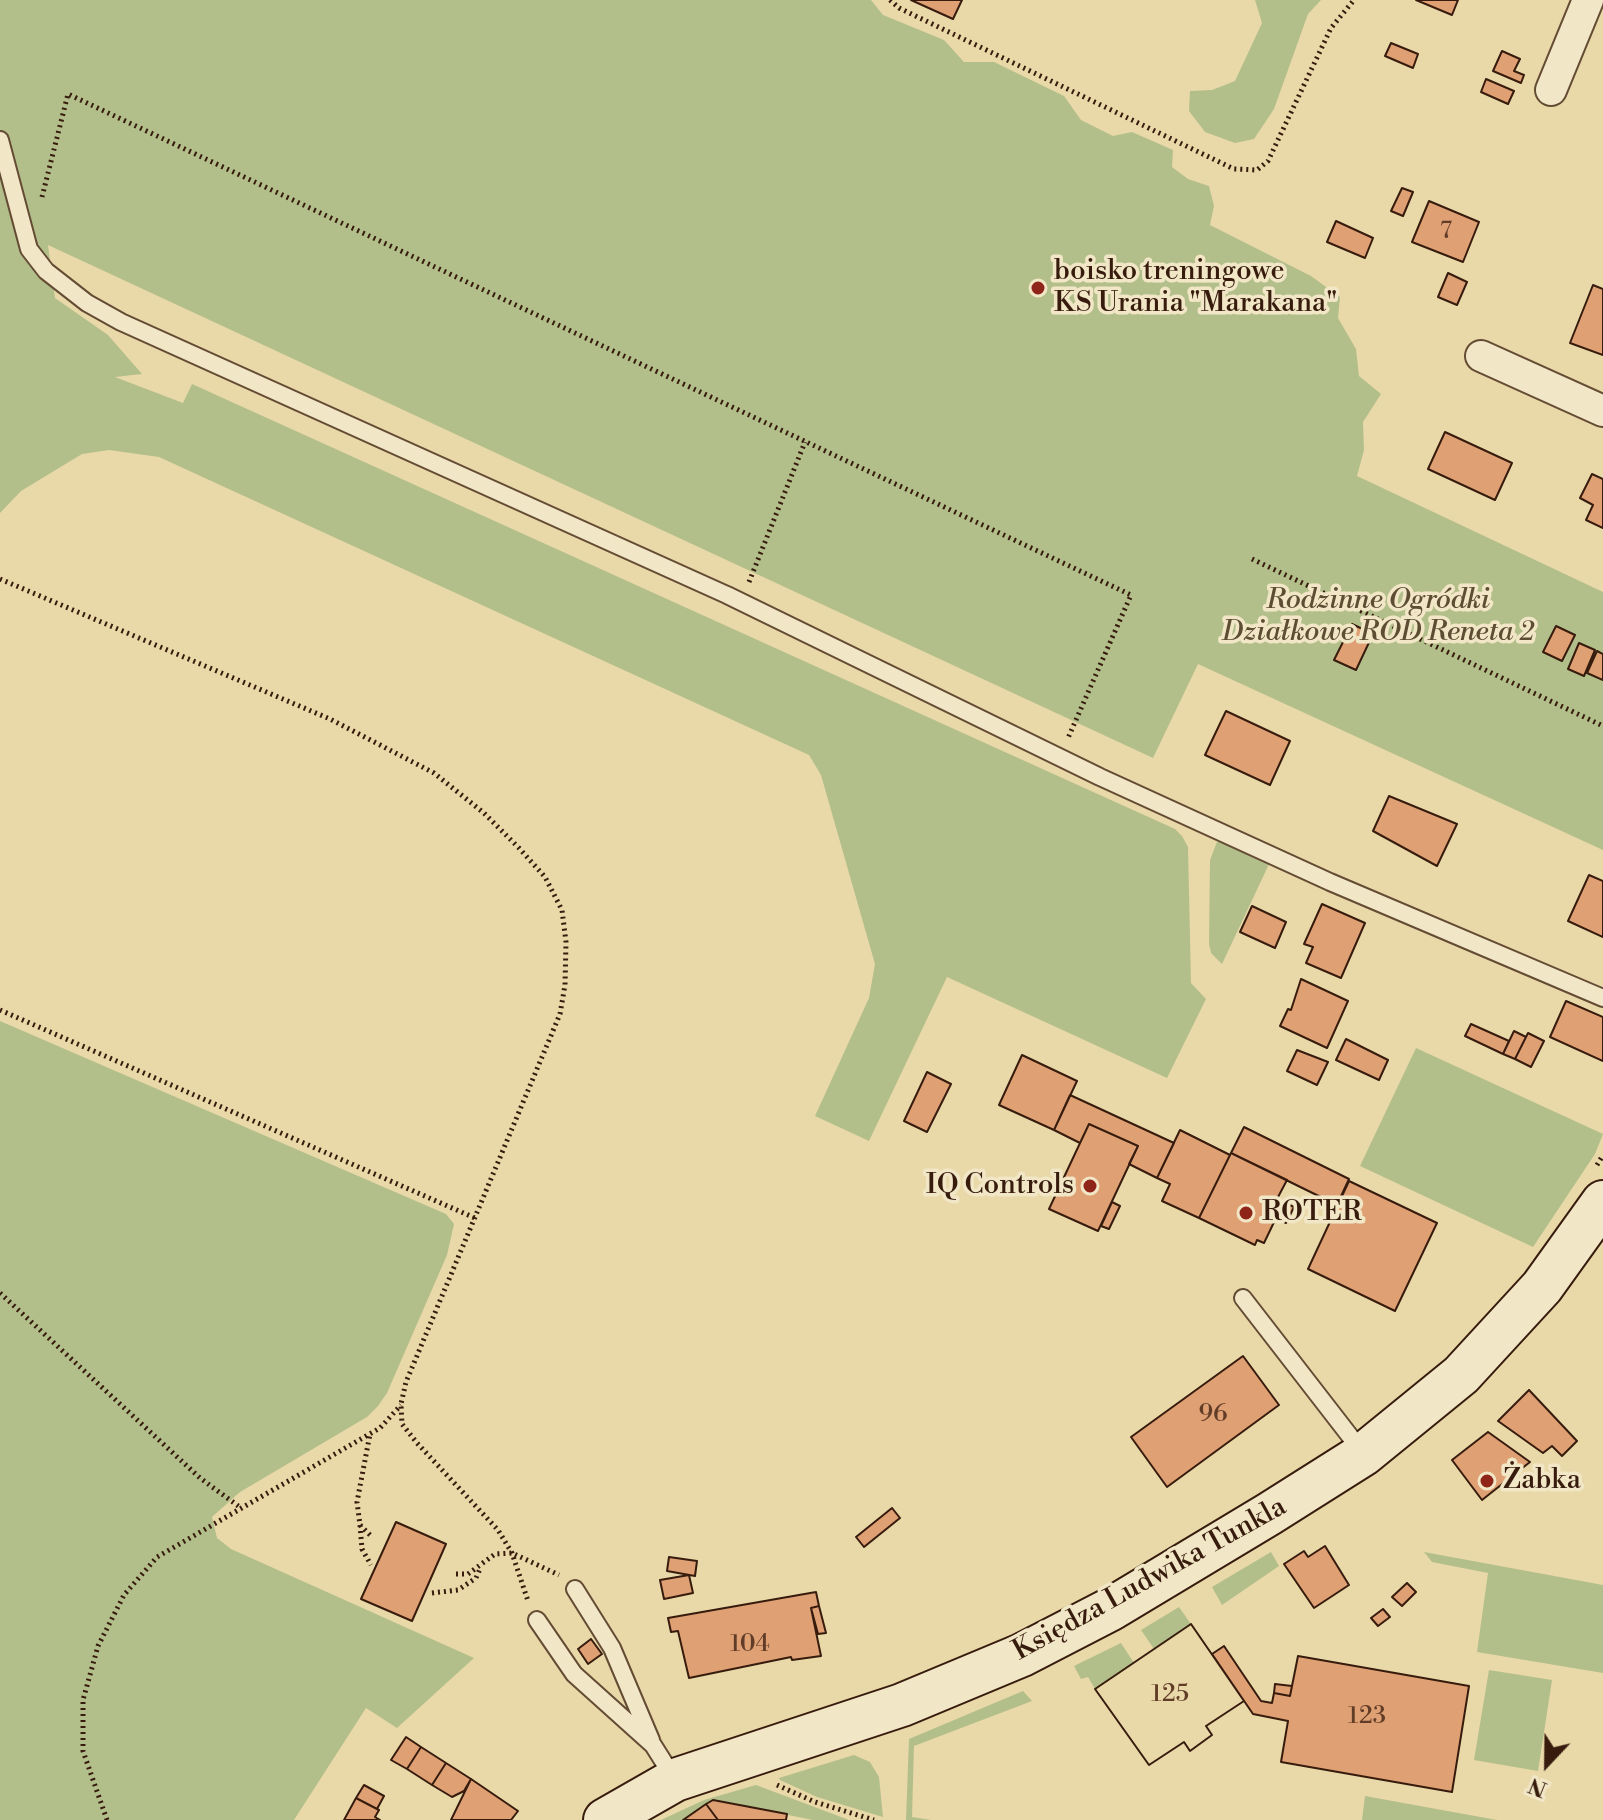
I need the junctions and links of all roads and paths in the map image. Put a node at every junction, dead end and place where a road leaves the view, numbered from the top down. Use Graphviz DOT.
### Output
graph roads {
  1 [pos="890,0"];
  2 [pos="1354,0"];
  3 [pos="1588,0"];
  4 [pos="1551,90"];
  5 [pos="0,140"];
  6 [pos="29,249"];
  7 [pos="1481,356"];
  8 [pos="1603,411"];
  9 [pos="805,442"];
  10 [pos="1252,559"];
  11 [pos="0,579"];
  12 [pos="743,603"];
  13 [pos="1603,726"];
  14 [pos="1059,757"];
  15 [pos="1603,998"];
  16 [pos="0,1010"];
  17 [pos="1603,1202"];
  18 [pos="475,1218"];
  19 [pos="0,1293"];
  20 [pos="1243,1298"];
  21 [pos="401,1404"];
  22 [pos="370,1433"];
  23 [pos="1364,1454"];
  24 [pos="241,1508"];
  25 [pos="360,1525"];
  26 [pos="370,1535"];
  27 [pos="512,1553"];
  28 [pos="485,1561"];
  29 [pos="371,1565"];
  30 [pos="456,1574"];
  31 [pos="575,1589"];
  32 [pos="432,1593"];
  33 [pos="537,1620"];
  34 [pos="653,1745"];
  35 [pos="769,1775"];
  36 [pos="675,1780"];
  37 [pos="107,1820"];
  38 [pos="605,1820"];
  39 [pos="874,1820"];
  1 -- 2 [label="path"];
  3 -- 4 [label="street"];
  5 -- 6 [label="lane"];
  6 -- 9 [label="path"];
  6 -- 12 [label="lane"];
  7 -- 8 [label="street"];
  9 -- 12 [label="path"];
  9 -- 14 [label="path"];
  10 -- 13 [label="path"];
  11 -- 18 [label="path"];
  12 -- 14 [label="lane"];
  14 -- 15 [label="lane"];
  16 -- 18 [label="path"];
  17 -- 23 [label="street, Księdza Ludwika Tunkla"];
  18 -- 21 [label="path"];
  19 -- 24 [label="path"];
  20 -- 23 [label="lane"];
  21 -- 22 [label="path"];
  21 -- 27 [label="path"];
  22 -- 24 [label="path"];
  22 -- 25 [label="path"];
  23 -- 36 [label="street, Księdza Ludwika Tunkla"];
  24 -- 37 [label="path"];
  25 -- 26 [label="path"];
  25 -- 29 [label="path"];
  27 -- 28 [label="path"];
  27 -- 31 [label="path"];
  27 -- 33 [label="path"];
  28 -- 30 [label="path"];
  28 -- 32 [label="path"];
  31 -- 34 [label="lane"];
  33 -- 34 [label="lane"];
  34 -- 36 [label="lane"];
  35 -- 39 [label="path"];
  36 -- 38 [label="street, Księdza Ludwika Tunkla"];
}
